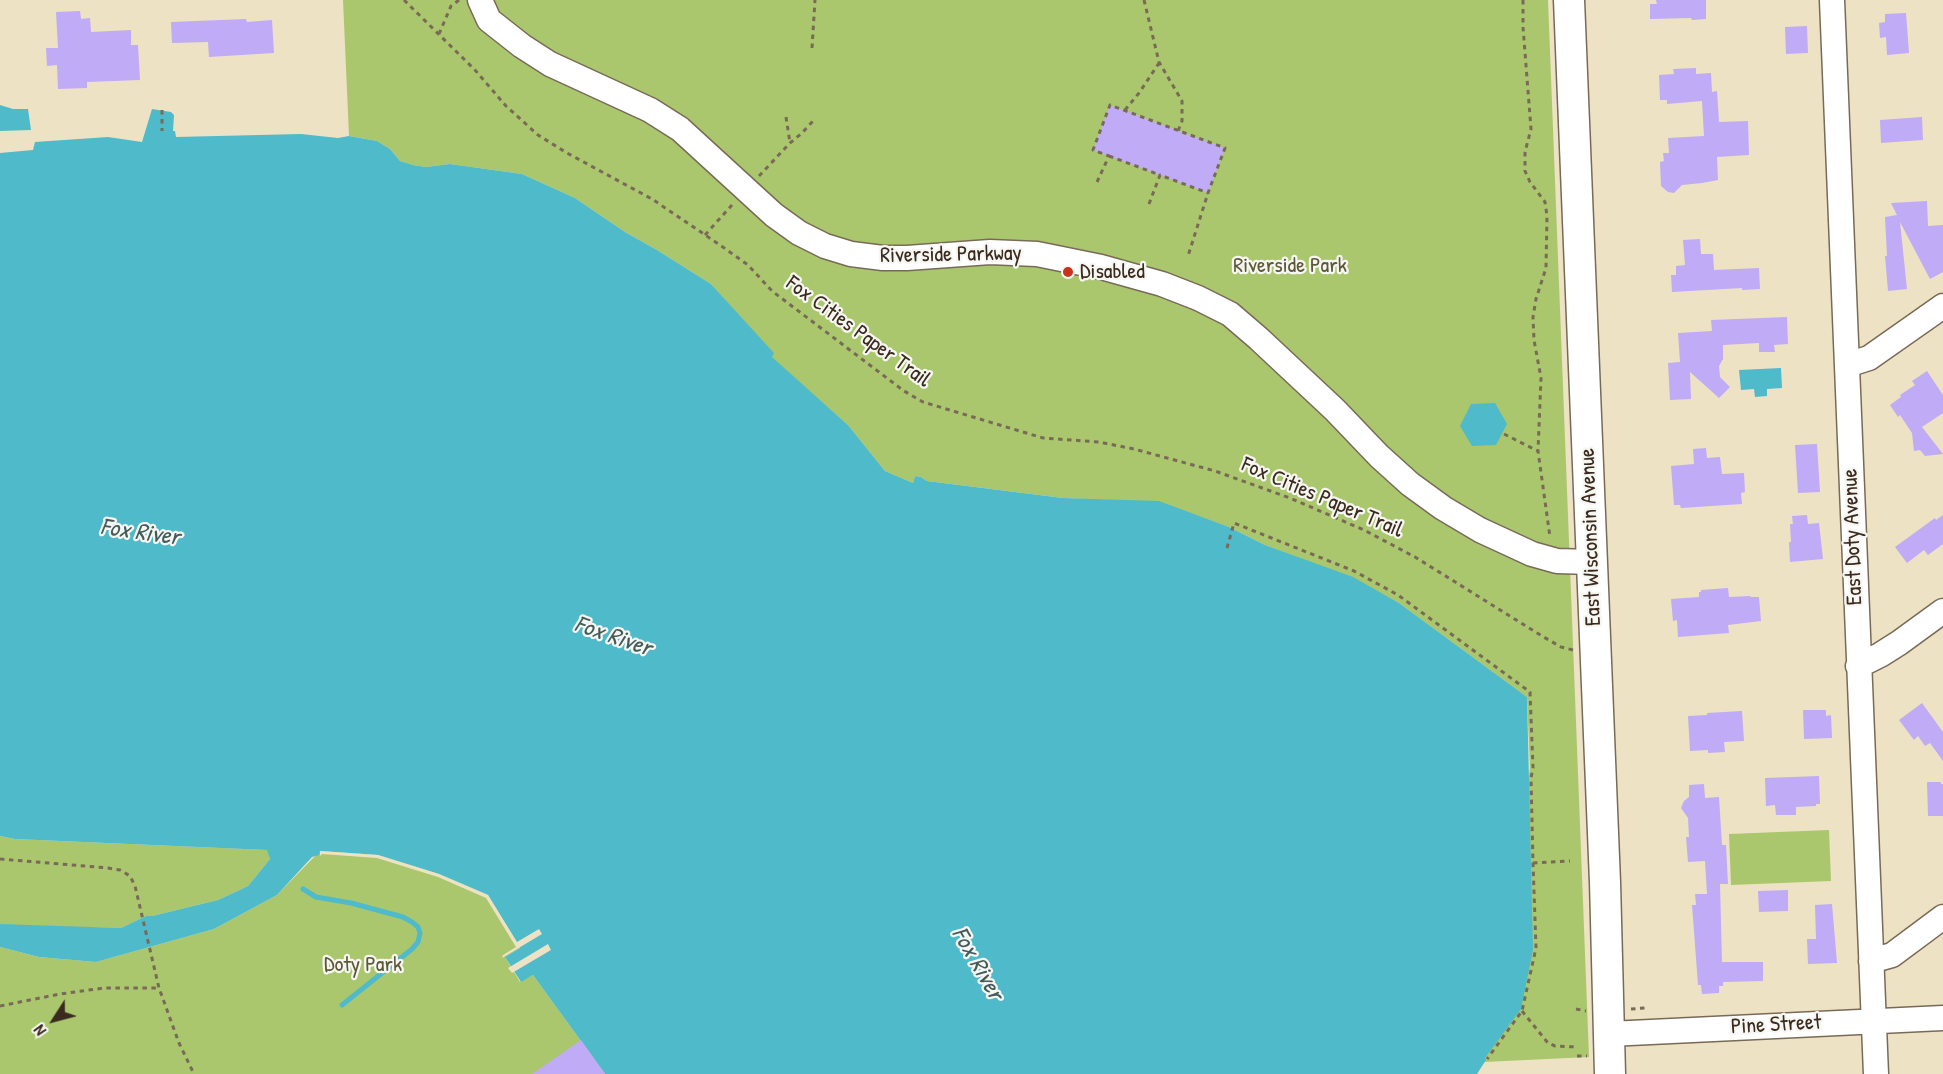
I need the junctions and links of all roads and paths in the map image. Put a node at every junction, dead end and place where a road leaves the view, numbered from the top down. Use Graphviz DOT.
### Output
graph roads {
  1 [pos="404,0"];
  2 [pos="459,0"];
  3 [pos="480,0"];
  4 [pos="815,0"];
  5 [pos="1144,0"];
  6 [pos="1523,0"];
  7 [pos="1569,0"];
  8 [pos="1832,0"];
  9 [pos="439,35"];
  10 [pos="812,48"];
  11 [pos="1160,62"];
  12 [pos="162,110"];
  13 [pos="1125,110"];
  14 [pos="786,117"];
  15 [pos="162,131"];
  16 [pos="1178,131"];
  17 [pos="790,143"];
  18 [pos="1109,156"];
  19 [pos="1160,175"];
  20 [pos="1098,182"];
  21 [pos="1208,193"];
  22 [pos="1149,204"];
  23 [pos="1188,256"];
  24 [pos="1943,306"];
  25 [pos="1847,365"];
  26 [pos="1504,434"];
  27 [pos="1538,451"];
  28 [pos="1552,541"];
  29 [pos="1227,548"];
  30 [pos="1592,562"];
  31 [pos="1943,611"];
  32 [pos="1595,652"];
  33 [pos="1858,666"];
  34 [pos="0,859"];
  35 [pos="1570,861"];
  36 [pos="1533,863"];
  37 [pos="1943,917"];
  38 [pos="1871,961"];
  39 [pos="159,988"];
  40 [pos="0,1006"];
  41 [pos="1522,1011"];
  42 [pos="1943,1017"];
  43 [pos="1874,1021"];
  44 [pos="1609,1034"];
  45 [pos="1577,1047"];
  46 [pos="1486,1059"];
  47 [pos="194,1074"];
  48 [pos="1610,1074"];
  49 [pos="1876,1074"];
  1 -- 9 [label="path, Fox Cities Paper Trail"];
  2 -- 9 [label="path"];
  3 -- 30 [label="street, Riverside Parkway"];
  4 -- 10 [label="path"];
  5 -- 11 [label="path"];
  6 -- 27 [label="path"];
  7 -- 30 [label="main road, East Wisconsin Avenue"];
  8 -- 25 [label="street, East Doty Avenue"];
  9 -- 32 [label="path, Fox Cities Paper Trail"];
  11 -- 13 [label="path"];
  11 -- 16 [label="path"];
  12 -- 15 [label="path"];
  14 -- 17 [label="path"];
  18 -- 19 [label="path"];
  18 -- 20 [label="path"];
  18 -- 21 [label="path"];
  19 -- 21 [label="path"];
  19 -- 22 [label="path"];
  21 -- 23 [label="path"];
  24 -- 25 [label="street"];
  25 -- 33 [label="street, East Doty Avenue"];
  26 -- 27 [label="path"];
  27 -- 28 [label="path"];
  29 -- 36 [label="path"];
  30 -- 32 [label="main road, East Wisconsin Avenue"];
  31 -- 33 [label="street"];
  32 -- 44 [label="main road, East Wisconsin Avenue"];
  33 -- 38 [label="street, East Doty Avenue"];
  34 -- 39 [label="path"];
  35 -- 36 [label="path"];
  36 -- 41 [label="path"];
  37 -- 38 [label="street"];
  38 -- 43 [label="street, East Doty Avenue"];
  39 -- 40 [label="path"];
  39 -- 47 [label="path"];
  41 -- 45 [label="path"];
  41 -- 46 [label="path"];
  42 -- 43 [label="street, Pine Street"];
  43 -- 44 [label="street, Pine Street"];
  43 -- 49 [label="street, East Doty Avenue"];
  44 -- 48 [label="main road, East Wisconsin Avenue"];
}
